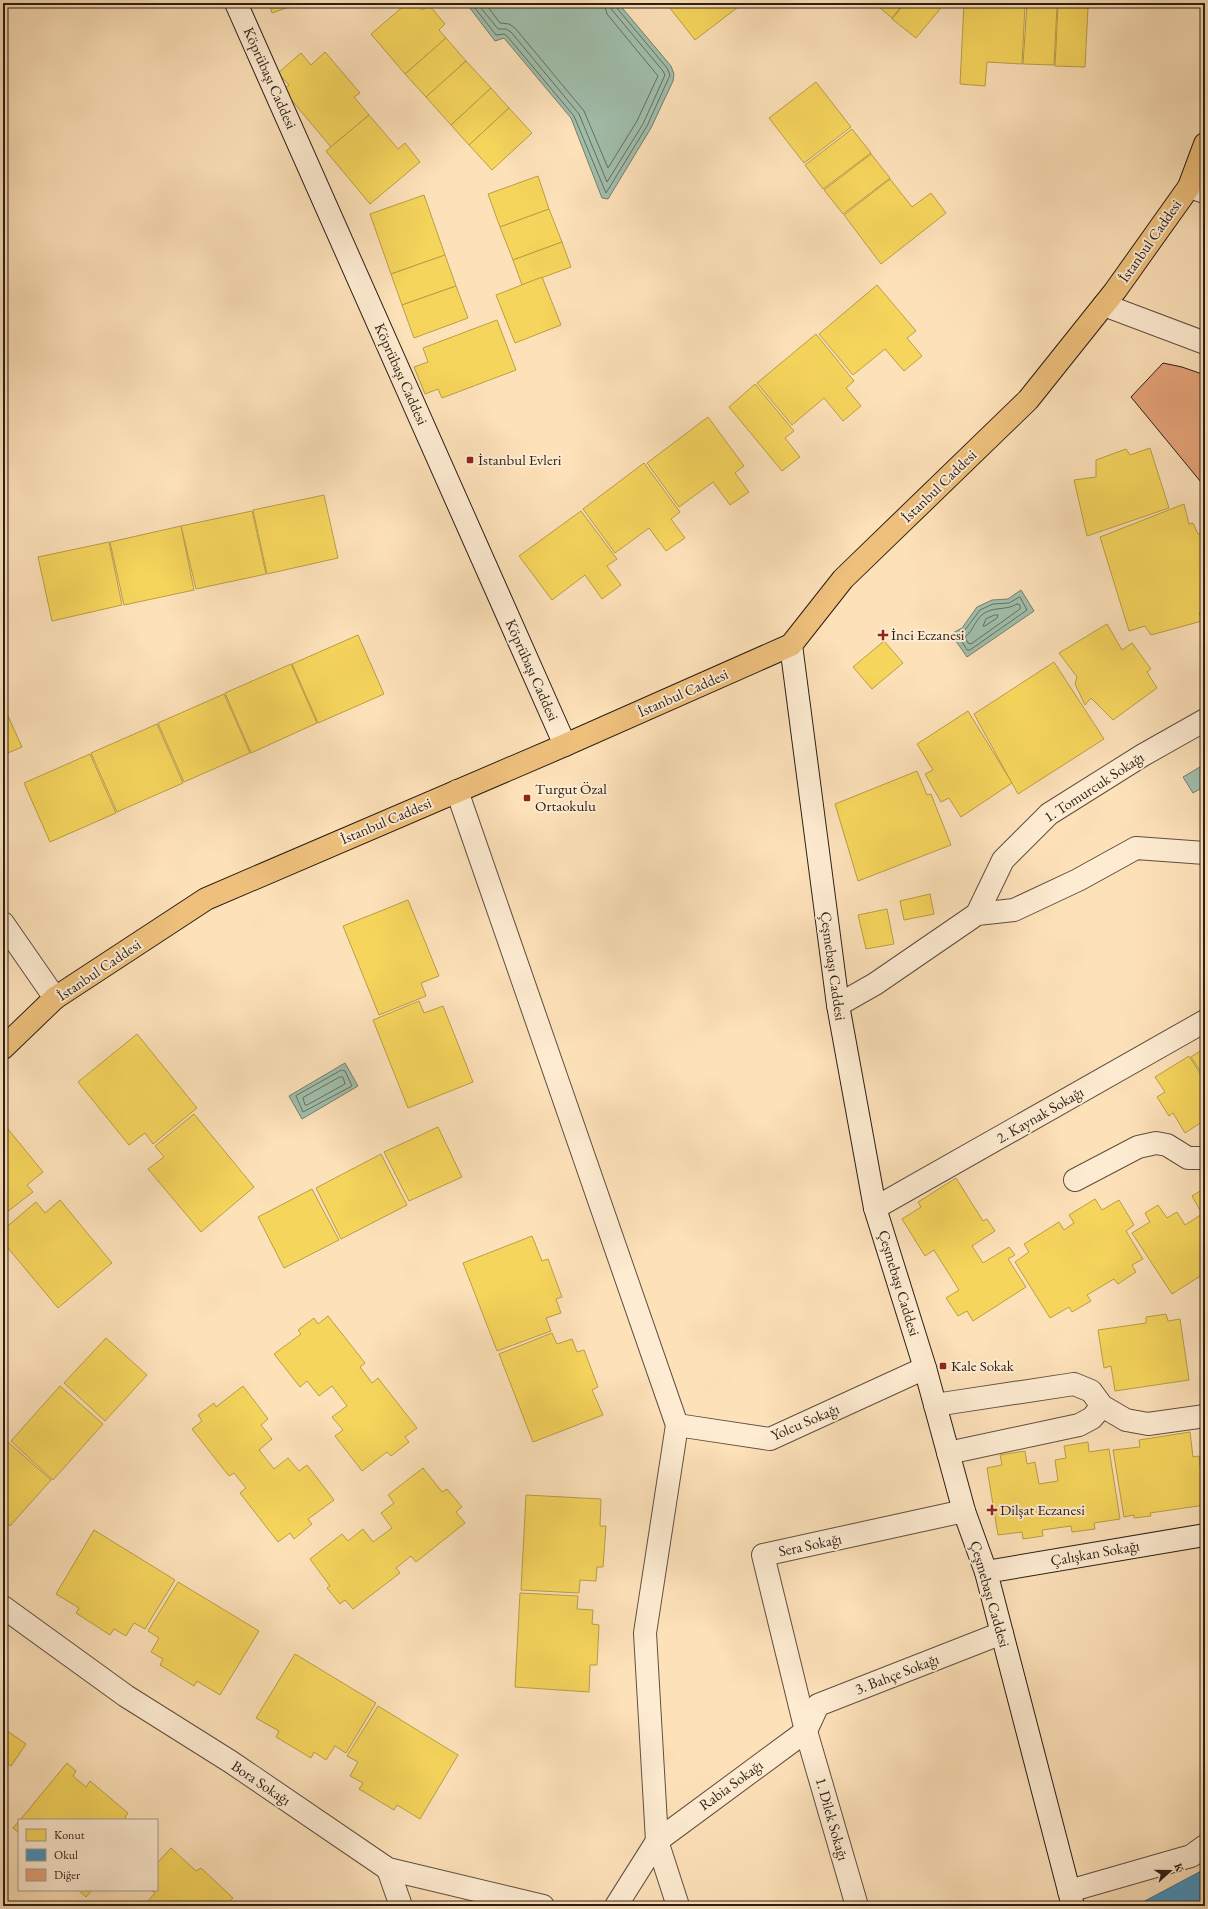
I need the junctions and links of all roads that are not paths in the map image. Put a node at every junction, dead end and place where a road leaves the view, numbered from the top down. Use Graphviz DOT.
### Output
graph roads {
  1 [pos="236,3"];
  2 [pos="1205,144"];
  3 [pos="1197,189"];
  4 [pos="1104,305"];
  5 [pos="1205,343"];
  6 [pos="791,645"];
  7 [pos="1205,720"];
  8 [pos="565,745"];
  9 [pos="457,791"];
  10 [pos="1205,853"];
  11 [pos="977,914"];
  12 [pos="3,923"];
  13 [pos="55,998"];
  14 [pos="838,1005"];
  15 [pos="1205,1021"];
  16 [pos="3,1048"];
  17 [pos="1205,1158"];
  18 [pos="1075,1180"];
  19 [pos="876,1208"];
  20 [pos="925,1368"];
  21 [pos="936,1405"];
  22 [pos="1102,1406"];
  23 [pos="1205,1416"];
  24 [pos="677,1425"];
  25 [pos="948,1453"];
  26 [pos="964,1511"];
  27 [pos="1204,1538"];
  28 [pos="986,1572"];
  29 [pos="3,1607"];
  30 [pos="1002,1633"];
  31 [pos="806,1731"];
  32 [pos="657,1841"];
  33 [pos="1205,1846"];
  34 [pos="388,1869"];
  35 [pos="1071,1899"];
  36 [pos="401,1906"];
  37 [pos="543,1906"];
  38 [pos="616,1906"];
  39 [pos="678,1906"];
  40 [pos="857,1906"];
  1 -- 8 [label="street, Köprübaşı Caddesi"];
  2 -- 3 [label="main road, İstanbul Caddesi"];
  3 -- 4 [label="main road, İstanbul Caddesi"];
  4 -- 5 [label="street"];
  4 -- 6 [label="main road, İstanbul Caddesi"];
  6 -- 8 [label="main road, İstanbul Caddesi"];
  6 -- 14 [label="street, Çeşmebaşı Caddesi"];
  7 -- 11 [label="street, 1. Tomurcuk Sokağı"];
  8 -- 9 [label="main road, İstanbul Caddesi"];
  9 -- 13 [label="main road, İstanbul Caddesi"];
  9 -- 24 [label="street"];
  10 -- 11 [label="street"];
  11 -- 14 [label="street"];
  12 -- 13 [label="street"];
  13 -- 16 [label="main road, İstanbul Caddesi"];
  14 -- 19 [label="street, Çeşmebaşı Caddesi"];
  15 -- 19 [label="street, 2. Kaynak Sokağı"];
  17 -- 18 [label="street"];
  19 -- 20 [label="street, Çeşmebaşı Caddesi"];
  20 -- 21 [label="street, Çeşmebaşı Caddesi"];
  20 -- 24 [label="street, Yolcu Sokağı"];
  21 -- 22 [label="street"];
  21 -- 25 [label="street, Çeşmebaşı Caddesi"];
  22 -- 23 [label="street"];
  22 -- 25 [label="street"];
  24 -- 32 [label="street"];
  25 -- 26 [label="street, Çeşmebaşı Caddesi"];
  26 -- 28 [label="street, Çeşmebaşı Caddesi"];
  26 -- 31 [label="street, Sera Sokağı"];
  27 -- 28 [label="street, Çalışkan Sokağı"];
  28 -- 30 [label="street, Çeşmebaşı Caddesi"];
  29 -- 34 [label="street, Bora Sokağı"];
  30 -- 31 [label="street, 3. Bahçe Sokağı"];
  30 -- 35 [label="street, Çeşmebaşı Caddesi"];
  31 -- 32 [label="street, Rabia Sokağı"];
  31 -- 40 [label="street, 1. Dilek Sokağı"];
  32 -- 38 [label="street"];
  32 -- 39 [label="street"];
  33 -- 35 [label="street"];
  34 -- 36 [label="street"];
  34 -- 37 [label="street, Bora Sokağı"];
}
